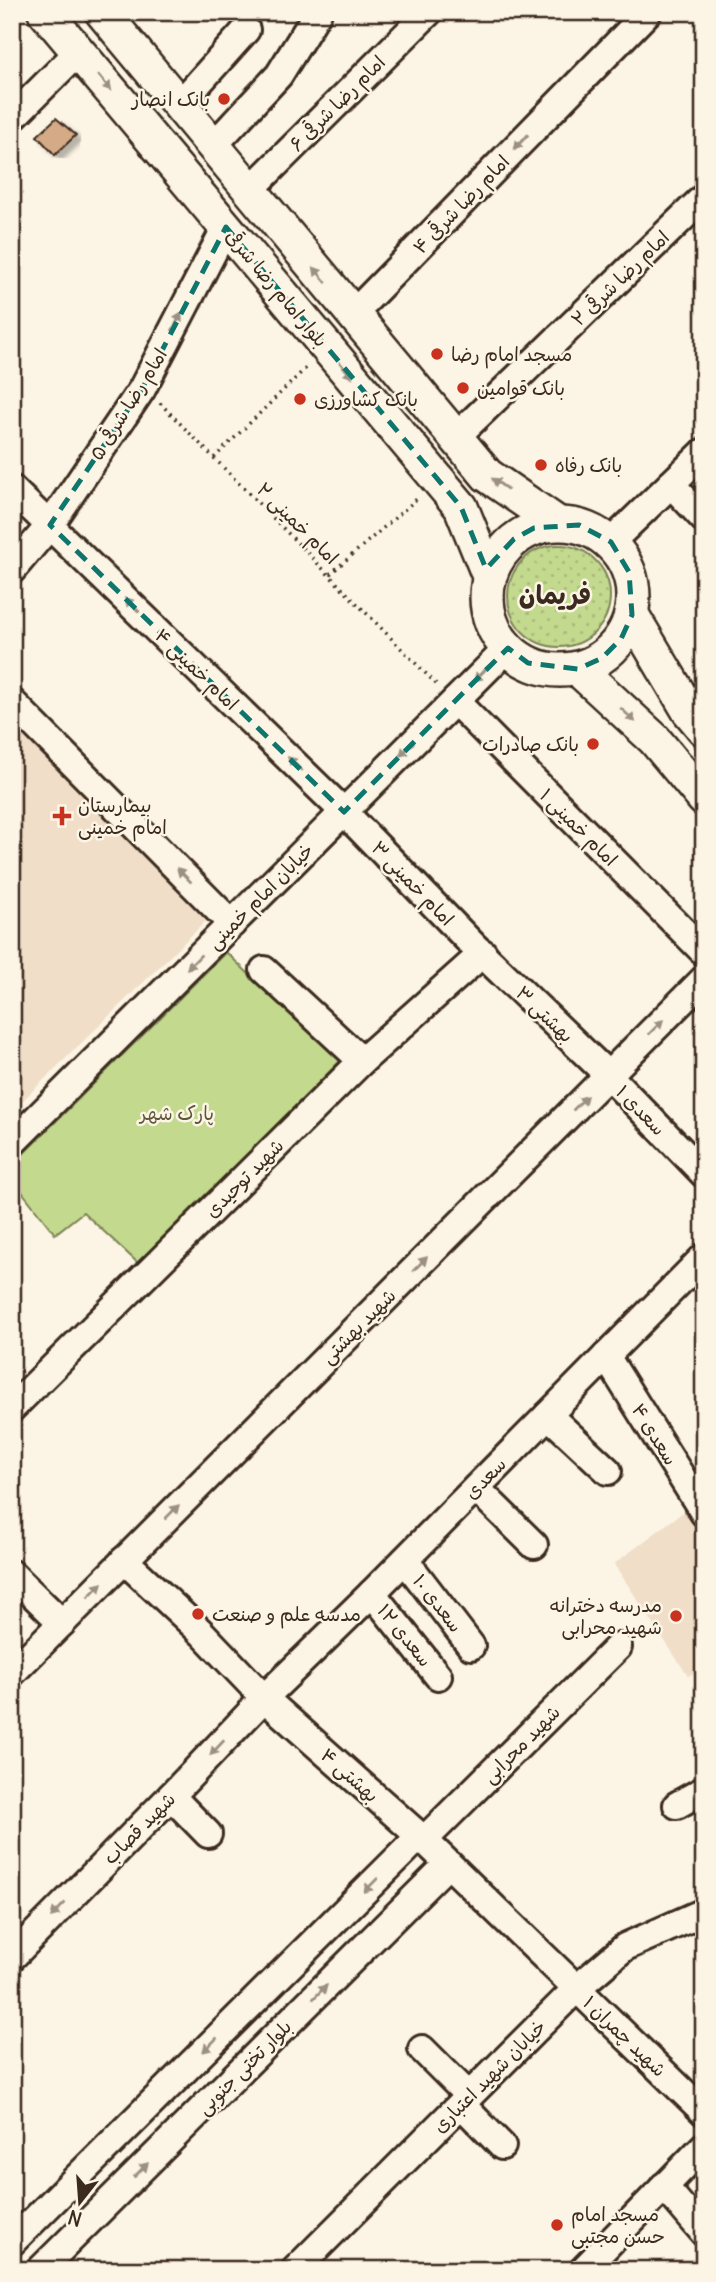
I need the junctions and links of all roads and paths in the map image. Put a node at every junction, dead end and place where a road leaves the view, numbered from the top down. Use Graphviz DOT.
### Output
graph roads {
  1 [pos="46,12"];
  2 [pos="102,12"];
  3 [pos="318,12"];
  4 [pos="648,12"];
  5 [pos="427,14"];
  6 [pos="246,30"];
  7 [pos="78,52"];
  8 [pos="179,105"];
  9 [pos="12,118"];
  10 [pos="213,146"];
  11 [pos="250,190"];
  12 [pos="699,202"];
  13 [pos="226,228"];
  14 [pos="353,314"];
  15 [pos="327,348"];
  16 [pos="142,389"];
  17 [pos="456,438"];
  18 [pos="704,452"];
  19 [pos="214,458"];
  20 [pos="439,480"];
  21 [pos="671,484"];
  22 [pos="12,489"];
  23 [pos="704,519"];
  24 [pos="556,523"];
  25 [pos="50,525"];
  26 [pos="611,542"];
  27 [pos="12,570"];
  28 [pos="330,575"];
  29 [pos="489,576"];
  30 [pos="632,615"];
  31 [pos="508,648"];
  32 [pos="578,669"];
  33 [pos="431,679"];
  34 [pos="455,701"];
  35 [pos="12,702"];
  36 [pos="704,729"];
  37 [pos="704,799"];
  38 [pos="344,812"];
  39 [pos="232,924"];
  40 [pos="704,952"];
  41 [pos="483,953"];
  42 [pos="264,970"];
  43 [pos="704,979"];
  44 [pos="362,1061"];
  45 [pos="608,1075"];
  46 [pos="12,1143"];
  47 [pos="704,1174"];
  48 [pos="704,1257"];
  49 [pos="606,1356"];
  50 [pos="12,1408"];
  51 [pos="548,1415"];
  52 [pos="608,1471"];
  53 [pos="694,1474"];
  54 [pos="476,1488"];
  55 [pos="704,1513"];
  56 [pos="534,1545"];
  57 [pos="124,1560"];
  58 [pos="404,1560"];
  59 [pos="12,1574"];
  60 [pos="372,1593"];
  61 [pos="62,1623"];
  62 [pos="471,1646"];
  63 [pos="618,1647"];
  64 [pos="12,1673"];
  65 [pos="438,1676"];
  66 [pos="264,1698"];
  67 [pos="704,1790"];
  68 [pos="171,1796"];
  69 [pos="677,1805"];
  70 [pos="208,1834"];
  71 [pos="422,1838"];
  72 [pos="448,1864"];
  73 [pos="704,1912"];
  74 [pos="12,1957"];
  75 [pos="576,1989"];
  76 [pos="422,2049"];
  77 [pos="465,2100"];
  78 [pos="704,2112"];
  79 [pos="502,2146"];
  80 [pos="704,2146"];
  81 [pos="664,2186"];
  82 [pos="704,2233"];
  83 [pos="12,2242"];
  84 [pos="40,2270"];
  85 [pos="295,2270"];
  86 [pos="583,2270"];
  1 -- 7 [label="main road, بلوار امام رضا شرقی"];
  2 -- 8 [label="main road"];
  3 -- 10 [label="street"];
  4 -- 14 [label="street, امام رضا شرقی ۴, one-way"];
  5 -- 11 [label="street, امام رضا شرقی ۶"];
  6 -- 8 [label="street"];
  7 -- 9 [label="street"];
  7 -- 13 [label="main road, بلوار امام رضا شرقی, one-way"];
  8 -- 10 [label="main road"];
  10 -- 11 [label="main road"];
  14 -- 11 [label="main road, one-way"];
  12 -- 17 [label="street, امام رضا شرقی ۲"];
  13 -- 15 [label="main road, بلوار امام رضا شرقی"];
  16 -- 13 [label="street, امام رضا شرقی ۵, one-way"];
  14 -- 17 [label="main road"];
  15 -- 19 [label="path"];
  15 -- 20 [label="main road, بلوار امام رضا شرقی, one-way"];
  16 -- 19 [label="path, امام خمینی ۲"];
  16 -- 25 [label="street, امام رضا شرقی ۵"];
  24 -- 17 [label="main road, one-way"];
  18 -- 21 [label="street"];
  19 -- 28 [label="path, امام خمینی ۲"];
  20 -- 28 [label="path"];
  20 -- 29 [label="main road, بلوار امام رضا شرقی"];
  21 -- 23 [label="street"];
  21 -- 26 [label="street"];
  22 -- 25 [label="street, امام خمینی ۴"];
  24 -- 26 [label="main road"];
  24 -- 29 [label="main road"];
  25 -- 27 [label="street, امام رضا شرقی ۵"];
  38 -- 25 [label="street, امام خمینی ۴, one-way"];
  26 -- 30 [label="main road"];
  28 -- 33 [label="path, امام خمینی ۲"];
  29 -- 31 [label="main road"];
  30 -- 32 [label="main road"];
  30 -- 36 [label="main road"];
  31 -- 32 [label="main road"];
  31 -- 34 [label="street, خیابان امام خمینی, one-way"];
  32 -- 37 [label="main road, one-way"];
  34 -- 38 [label="street, خیابان امام خمینی, one-way"];
  34 -- 40 [label="street, امام خمینی ۱"];
  39 -- 35 [label="street, one-way"];
  38 -- 39 [label="street, خیابان امام خمینی"];
  38 -- 41 [label="street, امام خمینی ۳"];
  39 -- 46 [label="street, خیابان امام خمینی, one-way"];
  41 -- 44 [label="street, شهید توحیدی"];
  41 -- 45 [label="street, بهشتی ۳"];
  42 -- 44 [label="street"];
  45 -- 43 [label="street, شهید بهشتی, one-way"];
  44 -- 50 [label="street, شهید توحیدی"];
  45 -- 47 [label="street, سعدی ۱"];
  57 -- 45 [label="street, شهید بهشتی, one-way"];
  48 -- 49 [label="street, سعدی"];
  49 -- 51 [label="street, سعدی"];
  49 -- 53 [label="street, سعدی ۴"];
  51 -- 52 [label="street"];
  51 -- 54 [label="street, سعدی"];
  53 -- 55 [label="street, سعدی ۴"];
  54 -- 56 [label="street"];
  54 -- 58 [label="street, سعدی"];
  61 -- 57 [label="street, شهید بهشتی, one-way"];
  57 -- 66 [label="street, بهشتی ۴"];
  58 -- 60 [label="street, سعدی"];
  58 -- 62 [label="street, سعدی ۱۰"];
  59 -- 61 [label="street"];
  60 -- 65 [label="street, سعدی ۱۲"];
  60 -- 66 [label="street, سعدی"];
  61 -- 64 [label="street, شهید بهشتی"];
  63 -- 71 [label="street, شهید محرابی"];
  66 -- 68 [label="street, شهید قصاب, one-way"];
  66 -- 71 [label="street, بهشتی ۴"];
  67 -- 69 [label="street"];
  68 -- 70 [label="street"];
  68 -- 74 [label="street, شهید قصاب, one-way"];
  71 -- 72 [label="street, بهشتی ۴"];
  71 -- 83 [label="street, بلوار تختی جنوبی, one-way"];
  72 -- 75 [label="street, بهشتی ۴"];
  84 -- 72 [label="street, بلوار تختی جنوبی, one-way"];
  73 -- 75 [label="street, خیابان شهید اعتباری"];
  75 -- 77 [label="street, خیابان شهید اعتباری"];
  75 -- 78 [label="street, شهید چمران ۱"];
  76 -- 77 [label="street"];
  77 -- 79 [label="street"];
  77 -- 85 [label="street, خیابان شهید اعتباری"];
  80 -- 81 [label="street"];
  81 -- 82 [label="street"];
  81 -- 86 [label="street"];
}
